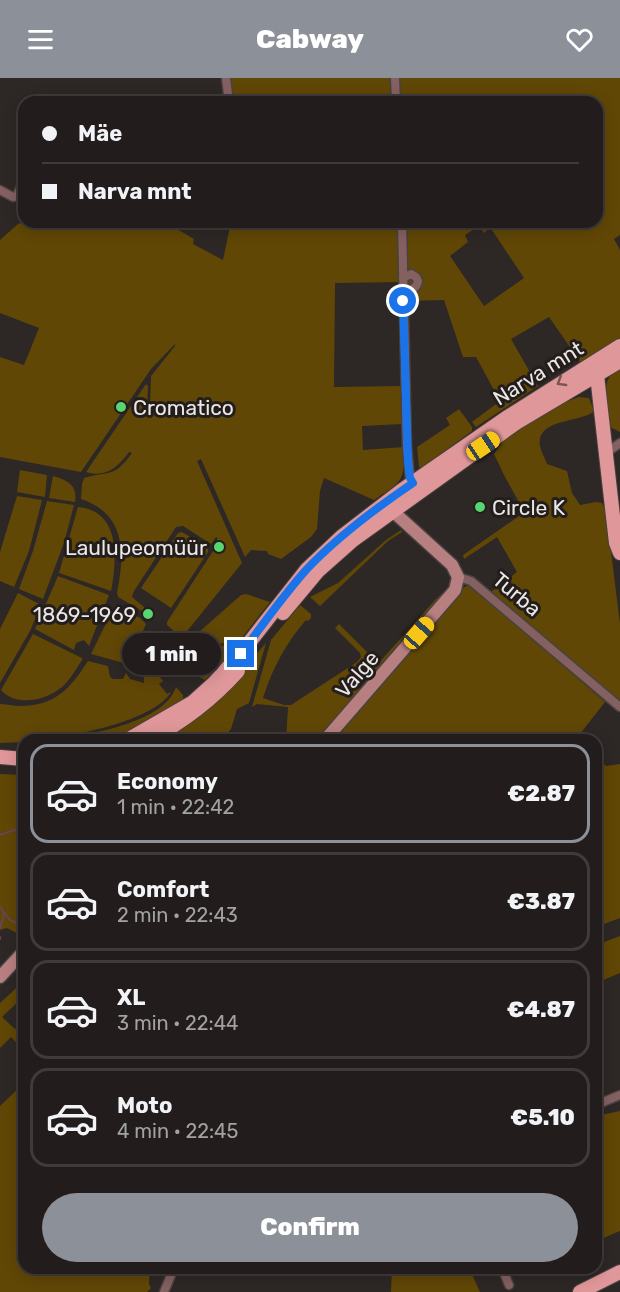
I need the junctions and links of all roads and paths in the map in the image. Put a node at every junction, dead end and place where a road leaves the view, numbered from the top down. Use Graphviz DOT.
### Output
graph roads {
  1 [pos="226,78"];
  2 [pos="394,78"];
  3 [pos="228,96"];
  4 [pos="396,96"];
  5 [pos="0,190"];
  6 [pos="18,194"];
  7 [pos="402,228"];
  8 [pos="403,278"];
  9 [pos="403,289"];
  10 [pos="617,353"];
  11 [pos="597,375"];
  12 [pos="551,403"];
  13 [pos="601,407"];
  14 [pos="620,443"];
  15 [pos="606,453"];
  16 [pos="416,487"];
  17 [pos="389,507"];
  18 [pos="620,553"];
  19 [pos="458,577"];
  20 [pos="620,707"];
  21 [pos="137,734"];
  22 [pos="159,734"];
  23 [pos="330,734"];
  24 [pos="0,757"];
  25 [pos="18,758"];
  26 [pos="0,766"];
  27 [pos="18,767"];
  28 [pos="18,958"];
  29 [pos="0,977"];
  30 [pos="620,1095"];
  31 [pos="602,1102"];
  32 [pos="620,1272"];
  33 [pos="172,1274"];
  34 [pos="504,1274"];
  35 [pos="509,1285"];
  36 [pos="164,1292"];
  37 [pos="580,1292"];
  1 -- 3 [label="street"];
  2 -- 4 [label="street"];
  5 -- 6 [label="street"];
  7 -- 8 [label="street"];
  8 -- 9 [label="street"];
  8 -- 9 [label="street"];
  9 -- 16 [label="street"];
  10 -- 11 [label="main road"];
  10 -- 16 [label="main road, Narva mnt, one-way"];
  11 -- 12 [label="main road, Narva mnt"];
  11 -- 13 [label="main road"];
  12 -- 13 [label="main road"];
  12 -- 16 [label="main road, Narva mnt"];
  13 -- 15 [label="main road"];
  14 -- 15 [label="street"];
  15 -- 18 [label="main road"];
  16 -- 17 [label="main road, Narva mnt"];
  17 -- 19 [label="street, Turba"];
  17 -- 21 [label="main road, Narva mnt"];
  17 -- 22 [label="main road, Narva mnt"];
  19 -- 20 [label="street, Turba"];
  19 -- 23 [label="street, Valge"];
  24 -- 25 [label="main road"];
  26 -- 27 [label="main road"];
  28 -- 29 [label="street"];
  30 -- 31 [label="street"];
  32 -- 37 [label="main road"];
  33 -- 36 [label="street"];
  34 -- 35 [label="street"];
}
